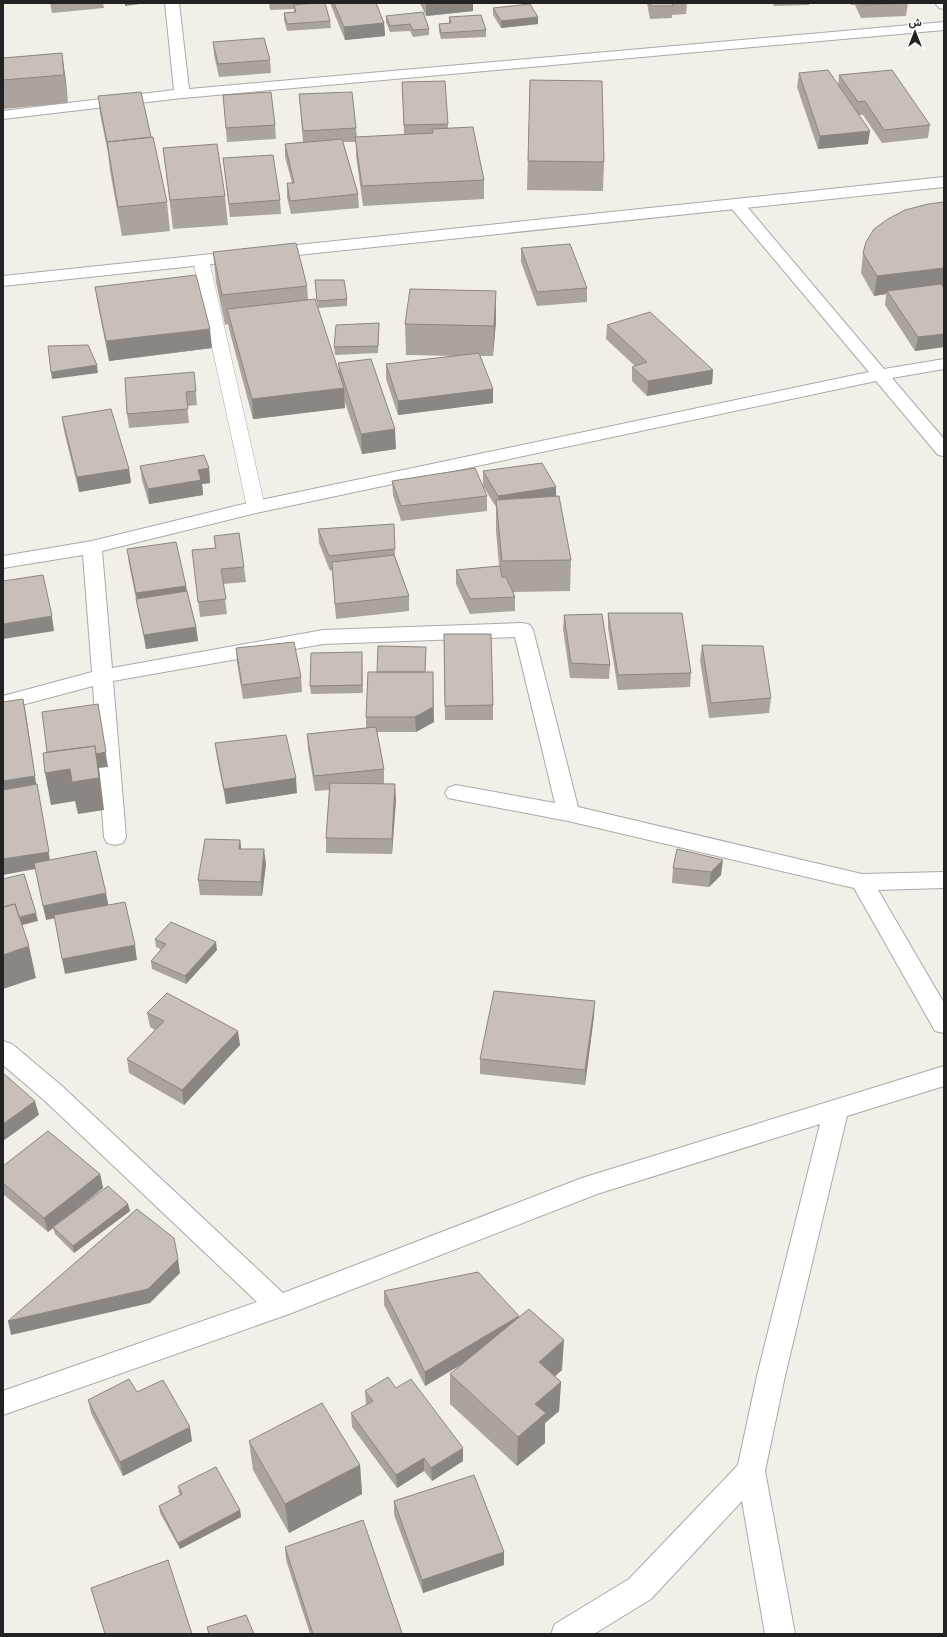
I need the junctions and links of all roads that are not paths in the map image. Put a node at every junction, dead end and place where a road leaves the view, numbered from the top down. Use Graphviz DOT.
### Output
graph roads {
  1 [pos="172,3"];
  2 [pos="944,26"];
  3 [pos="182,94"];
  4 [pos="3,115"];
  5 [pos="944,182"];
  6 [pos="737,205"];
  7 [pos="202,260"];
  8 [pos="3,281"];
  9 [pos="944,364"];
  10 [pos="881,375"];
  11 [pos="944,451"];
  12 [pos="256,507"];
  13 [pos="92,547"];
  14 [pos="3,562"];
  15 [pos="103,676"];
  16 [pos="3,703"];
  17 [pos="456,793"];
  18 [pos="568,813"];
  19 [pos="115,837"];
  20 [pos="944,880"];
  21 [pos="862,882"];
  22 [pos="944,1024"];
  23 [pos="3,1051"];
  24 [pos="944,1076"];
  25 [pos="836,1109"];
  26 [pos="279,1306"];
  27 [pos="3,1402"];
  28 [pos="751,1471"];
  29 [pos="566,1634"];
  30 [pos="780,1634"];
  1 -- 3 [label="street"];
  2 -- 3 [label="street"];
  3 -- 4 [label="street"];
  5 -- 6 [label="street"];
  6 -- 7 [label="street"];
  6 -- 10 [label="street"];
  7 -- 8 [label="street"];
  7 -- 12 [label="lane"];
  9 -- 10 [label="street"];
  10 -- 11 [label="street"];
  10 -- 12 [label="street"];
  12 -- 13 [label="street"];
  13 -- 14 [label="street"];
  13 -- 15 [label="street"];
  15 -- 16 [label="street"];
  15 -- 18 [label="street"];
  15 -- 19 [label="street"];
  17 -- 18 [label="street"];
  18 -- 21 [label="street"];
  20 -- 21 [label="street"];
  21 -- 22 [label="street"];
  23 -- 26 [label="street"];
  24 -- 25 [label="street"];
  25 -- 26 [label="street"];
  25 -- 28 [label="street"];
  26 -- 27 [label="street"];
  28 -- 29 [label="street"];
  28 -- 30 [label="street"];
}
